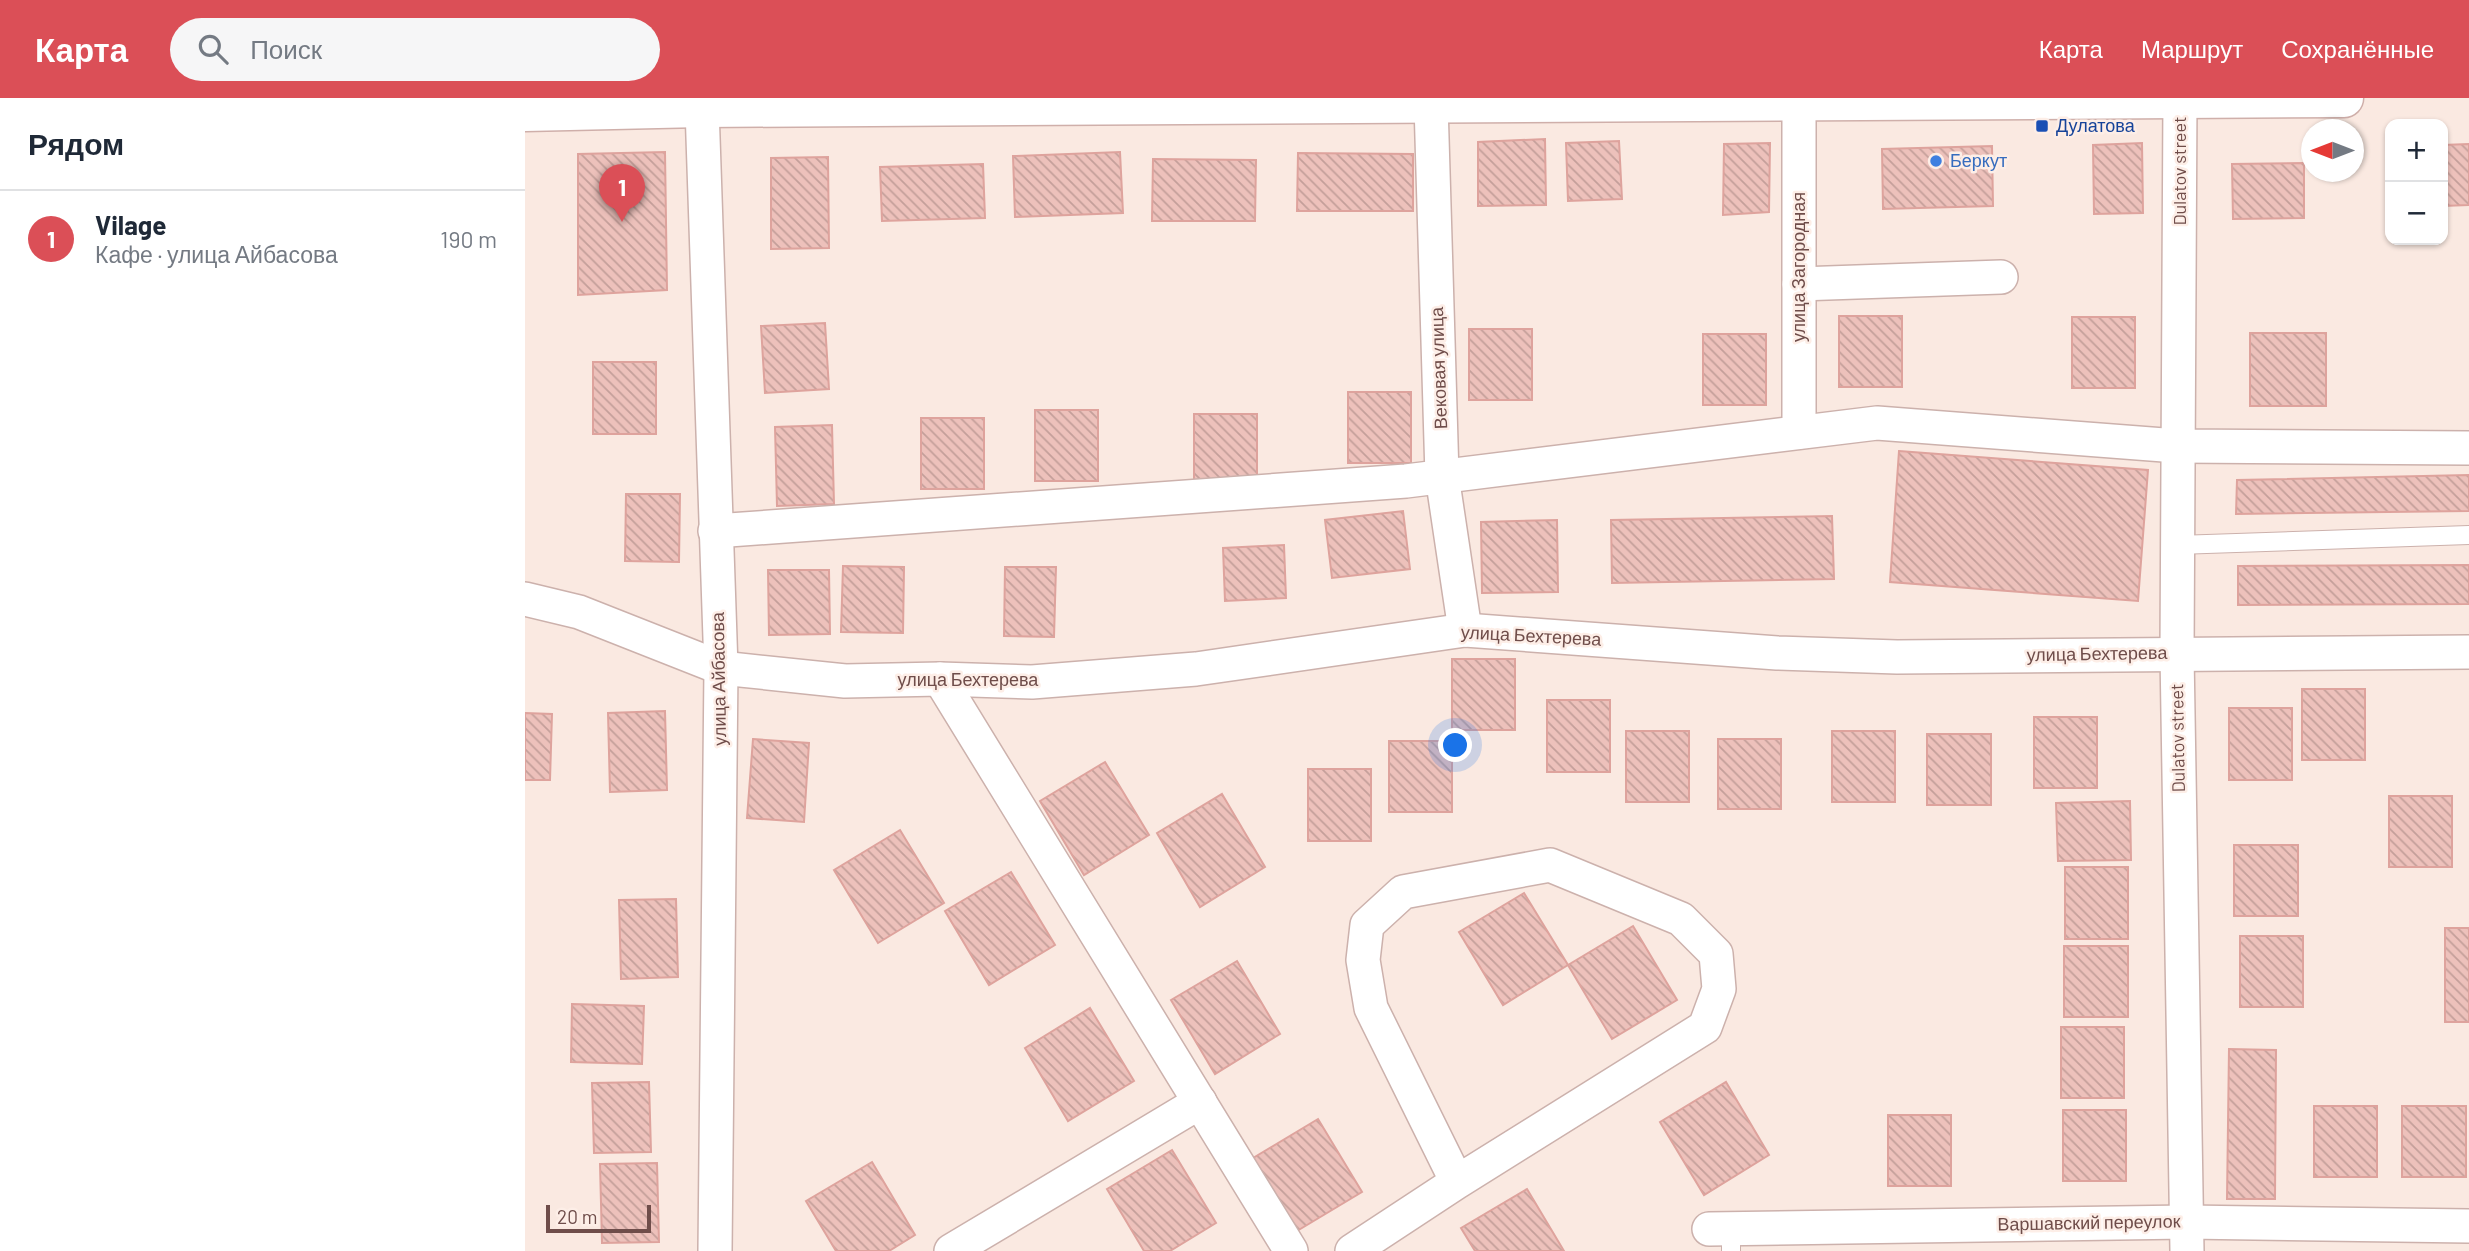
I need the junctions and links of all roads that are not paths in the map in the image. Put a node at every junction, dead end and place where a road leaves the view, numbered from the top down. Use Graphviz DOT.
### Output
graph roads {
  1 [pos="2344,98"];
  2 [pos="2180,99"];
  3 [pos="1799,103"];
  4 [pos="1431,104"];
  5 [pos="702,108"];
  6 [pos="525,112"];
  7 [pos="2001,277"];
  8 [pos="1799,284"];
  9 [pos="1799,432"];
  10 [pos="2177,446"];
  11 [pos="2469,448"];
  12 [pos="1443,476"];
  13 [pos="715,531"];
  14 [pos="2469,535"];
  15 [pos="2177,545"];
  16 [pos="525,598"];
  17 [pos="1465,630"];
  18 [pos="2469,652"];
  19 [pos="2177,653"];
  20 [pos="721,668"];
  21 [pos="940,679"];
  22 [pos="1200,1102"];
  23 [pos="1457,1182"];
  24 [pos="2469,1226"];
  25 [pos="1723,1236"];
  26 [pos="2187,1237"];
  27 [pos="715,1251"];
  28 [pos="951,1251"];
  29 [pos="1291,1251"];
  30 [pos="1352,1251"];
  1 -- 2 [label="street"];
  2 -- 3 [label="street"];
  2 -- 10 [label="street, Dulatov street"];
  3 -- 4 [label="street"];
  3 -- 8 [label="street, улица Загородная"];
  4 -- 5 [label="street"];
  4 -- 12 [label="street, Вековая улица"];
  5 -- 6 [label="street"];
  5 -- 13 [label="street, улица Айбасова"];
  7 -- 8 [label="street"];
  8 -- 9 [label="street, улица Загородная"];
  9 -- 10 [label="street"];
  9 -- 12 [label="street"];
  10 -- 11 [label="street"];
  10 -- 15 [label="street, Dulatov street"];
  12 -- 13 [label="street"];
  12 -- 17 [label="street, Вековая улица"];
  13 -- 20 [label="street, улица Айбасова"];
  14 -- 15 [label="lane"];
  15 -- 19 [label="street, Dulatov street"];
  16 -- 20 [label="street, улица Бехтерева"];
  17 -- 19 [label="street, улица Бехтерева"];
  17 -- 21 [label="street, улица Бехтерева"];
  18 -- 19 [label="street, улица Бехтерева"];
  19 -- 26 [label="street, Dulatov street"];
  20 -- 21 [label="street, улица Бехтерева"];
  20 -- 27 [label="street, улица Айбасова"];
  21 -- 22 [label="street"];
  22 -- 28 [label="street"];
  22 -- 29 [label="street"];
  23 -- 23 [label="street"];
  23 -- 30 [label="street"];
  24 -- 26 [label="street, Варшавский переулок"];
  25 -- 26 [label="street, Варшавский переулок"];
}
